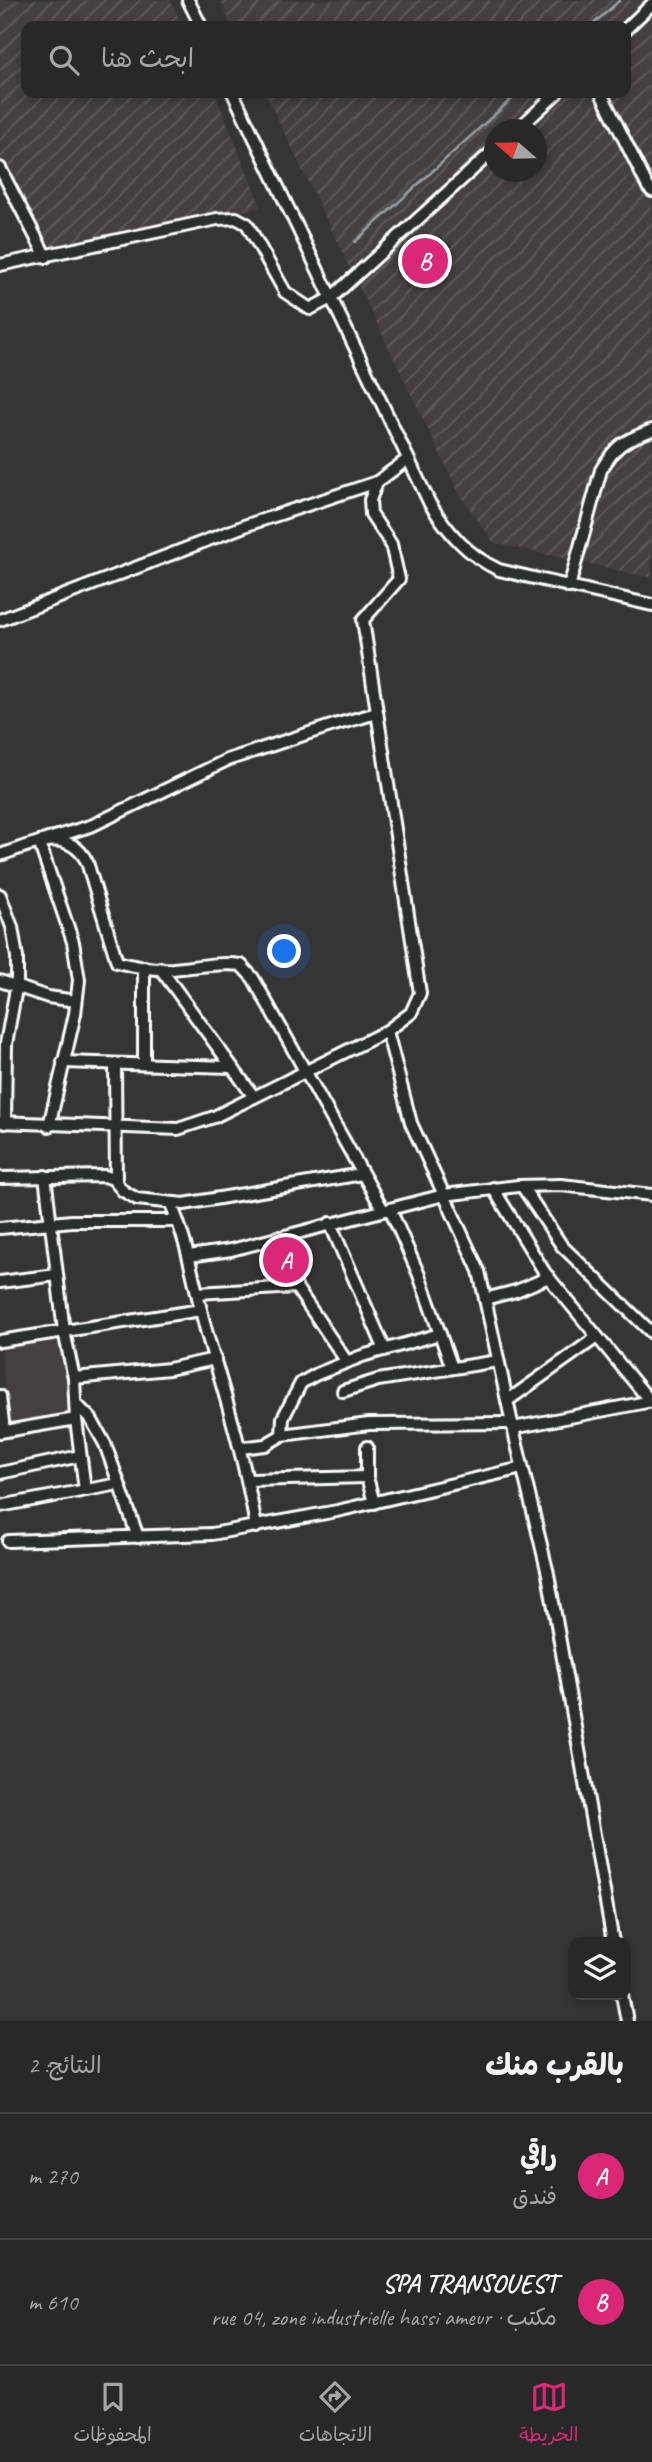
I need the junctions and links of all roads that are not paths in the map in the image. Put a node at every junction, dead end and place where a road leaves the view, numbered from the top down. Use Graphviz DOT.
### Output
graph roads {
  1 [pos="188,0"];
  2 [pos="652,4"];
  3 [pos="198,21"];
  4 [pos="631,24"];
  5 [pos="235,98"];
  6 [pos="552,98"];
  7 [pos="604,98"];
  8 [pos="529,119"];
  9 [pos="484,160"];
  10 [pos="0,168"];
  11 [pos="652,191"];
  12 [pos="46,257"];
  13 [pos="0,265"];
  14 [pos="331,298"];
  15 [pos="652,430"];
  16 [pos="408,459"];
  17 [pos="377,482"];
  18 [pos="569,587"];
  19 [pos="652,605"];
  20 [pos="0,620"];
  21 [pos="377,713"];
  22 [pos="39,842"];
  23 [pos="0,855"];
  24 [pos="1,902"];
  25 [pos="145,967"];
  26 [pos="160,968"];
  27 [pos="0,981"];
  28 [pos="16,987"];
  29 [pos="76,1001"];
  30 [pos="387,1031"];
  31 [pos="3,1043"];
  32 [pos="63,1062"];
  33 [pos="115,1063"];
  34 [pos="144,1064"];
  35 [pos="231,1067"];
  36 [pos="305,1072"];
  37 [pos="254,1097"];
  38 [pos="3,1123"];
  39 [pos="49,1126"];
  40 [pos="115,1127"];
  41 [pos="362,1174"];
  42 [pos="45,1176"];
  43 [pos="0,1178"];
  44 [pos="116,1182"];
  45 [pos="522,1186"];
  46 [pos="493,1188"];
  47 [pos="444,1195"];
  48 [pos="652,1195"];
  49 [pos="171,1204"];
  50 [pos="387,1210"];
  51 [pos="177,1221"];
  52 [pos="50,1223"];
  53 [pos="330,1223"];
  54 [pos="0,1228"];
  55 [pos="277,1237"];
  56 [pos="189,1256"];
  57 [pos="57,1275"];
  58 [pos="550,1278"];
  59 [pos="0,1282"];
  60 [pos="296,1287"];
  61 [pos="198,1293"];
  62 [pos="485,1299"];
  63 [pos="201,1310"];
  64 [pos="64,1331"];
  65 [pos="652,1333"];
  66 [pos="440,1334"];
  67 [pos="597,1337"];
  68 [pos="0,1340"];
  69 [pos="386,1350"];
  70 [pos="215,1359"];
  71 [pos="498,1361"];
  72 [pos="348,1362"];
  73 [pos="453,1368"];
  74 [pos="74,1378"];
  75 [pos="343,1391"];
  76 [pos="0,1395"];
  77 [pos="507,1401"];
  78 [pos="651,1401"];
  79 [pos="76,1405"];
  80 [pos="75,1419"];
  81 [pos="512,1426"];
  82 [pos="2,1432"];
  83 [pos="282,1435"];
  84 [pos="367,1447"];
  85 [pos="240,1448"];
  86 [pos="80,1456"];
  87 [pos="522,1468"];
  88 [pos="0,1473"];
  89 [pos="367,1477"];
  90 [pos="249,1480"];
  91 [pos="119,1484"];
  92 [pos="85,1490"];
  93 [pos="374,1503"];
  94 [pos="0,1506"];
  95 [pos="257,1527"];
  96 [pos="138,1536"];
  97 [pos="8,1541"];
  98 [pos="612,1937"];
  99 [pos="623,2000"];
  100 [pos="627,2021"];
  1 -- 3 [label="street"];
  2 -- 4 [label="street"];
  5 -- 14 [label="street"];
  6 -- 8 [label="street"];
  7 -- 11 [label="street"];
  9 -- 14 [label="street"];
  10 -- 12 [label="street"];
  12 -- 13 [label="street"];
  12 -- 14 [label="street"];
  14 -- 16 [label="street"];
  15 -- 18 [label="street"];
  16 -- 17 [label="street"];
  16 -- 18 [label="street"];
  17 -- 20 [label="street"];
  17 -- 21 [label="street"];
  18 -- 19 [label="street"];
  21 -- 22 [label="street"];
  21 -- 30 [label="street"];
  22 -- 23 [label="street"];
  22 -- 25 [label="street"];
  22 -- 29 [label="street"];
  24 -- 28 [label="street"];
  25 -- 26 [label="street"];
  25 -- 34 [label="street"];
  26 -- 35 [label="street"];
  26 -- 36 [label="street"];
  27 -- 28 [label="street"];
  28 -- 29 [label="street"];
  28 -- 31 [label="street"];
  29 -- 32 [label="street"];
  30 -- 36 [label="street"];
  30 -- 47 [label="street"];
  31 -- 38 [label="street"];
  32 -- 33 [label="street"];
  32 -- 39 [label="street"];
  33 -- 34 [label="street"];
  33 -- 40 [label="street"];
  34 -- 35 [label="street"];
  35 -- 37 [label="street"];
  36 -- 37 [label="street"];
  36 -- 41 [label="street"];
  37 -- 40 [label="street"];
  38 -- 39 [label="street"];
  39 -- 40 [label="street"];
  40 -- 44 [label="street"];
  41 -- 49 [label="street"];
  41 -- 50 [label="street"];
  42 -- 43 [label="street"];
  42 -- 44 [label="street"];
  42 -- 52 [label="street"];
  44 -- 49 [label="street"];
  45 -- 46 [label="street"];
  45 -- 48 [label="street"];
  45 -- 65 [label="street"];
  46 -- 47 [label="street"];
  46 -- 58 [label="street"];
  47 -- 50 [label="street"];
  47 -- 62 [label="street"];
  49 -- 51 [label="street"];
  50 -- 53 [label="street"];
  50 -- 66 [label="street"];
  51 -- 52 [label="street"];
  51 -- 56 [label="street"];
  52 -- 54 [label="street"];
  52 -- 57 [label="street"];
  53 -- 55 [label="street"];
  53 -- 69 [label="street"];
  55 -- 56 [label="street"];
  55 -- 60 [label="street"];
  56 -- 61 [label="street"];
  57 -- 59 [label="street"];
  57 -- 64 [label="street"];
  58 -- 62 [label="street"];
  58 -- 67 [label="street"];
  60 -- 61 [label="street"];
  60 -- 72 [label="street"];
  61 -- 63 [label="street"];
  62 -- 71 [label="street"];
  63 -- 64 [label="street"];
  63 -- 70 [label="street"];
  64 -- 68 [label="street"];
  64 -- 74 [label="street"];
  66 -- 69 [label="street"];
  66 -- 73 [label="street"];
  67 -- 77 [label="street"];
  67 -- 78 [label="street"];
  69 -- 72 [label="street"];
  70 -- 74 [label="street"];
  70 -- 85 [label="street"];
  71 -- 73 [label="street"];
  71 -- 77 [label="street"];
  72 -- 83 [label="street"];
  73 -- 75 [label="street"];
  74 -- 79 [label="street"];
  76 -- 82 [label="street"];
  77 -- 81 [label="street"];
  78 -- 81 [label="street"];
  79 -- 80 [label="street"];
  79 -- 91 [label="street"];
  80 -- 82 [label="street"];
  80 -- 86 [label="street"];
  81 -- 83 [label="street"];
  81 -- 87 [label="street"];
  83 -- 85 [label="street"];
  84 -- 89 [label="street"];
  85 -- 90 [label="street"];
  86 -- 88 [label="street"];
  86 -- 92 [label="street"];
  87 -- 93 [label="street"];
  87 -- 98 [label="street"];
  89 -- 90 [label="street"];
  89 -- 93 [label="street"];
  90 -- 95 [label="street"];
  91 -- 92 [label="street"];
  91 -- 96 [label="street"];
  92 -- 94 [label="street"];
  93 -- 95 [label="street"];
  95 -- 96 [label="street"];
  96 -- 97 [label="street"];
  99 -- 100 [label="street"];
}
